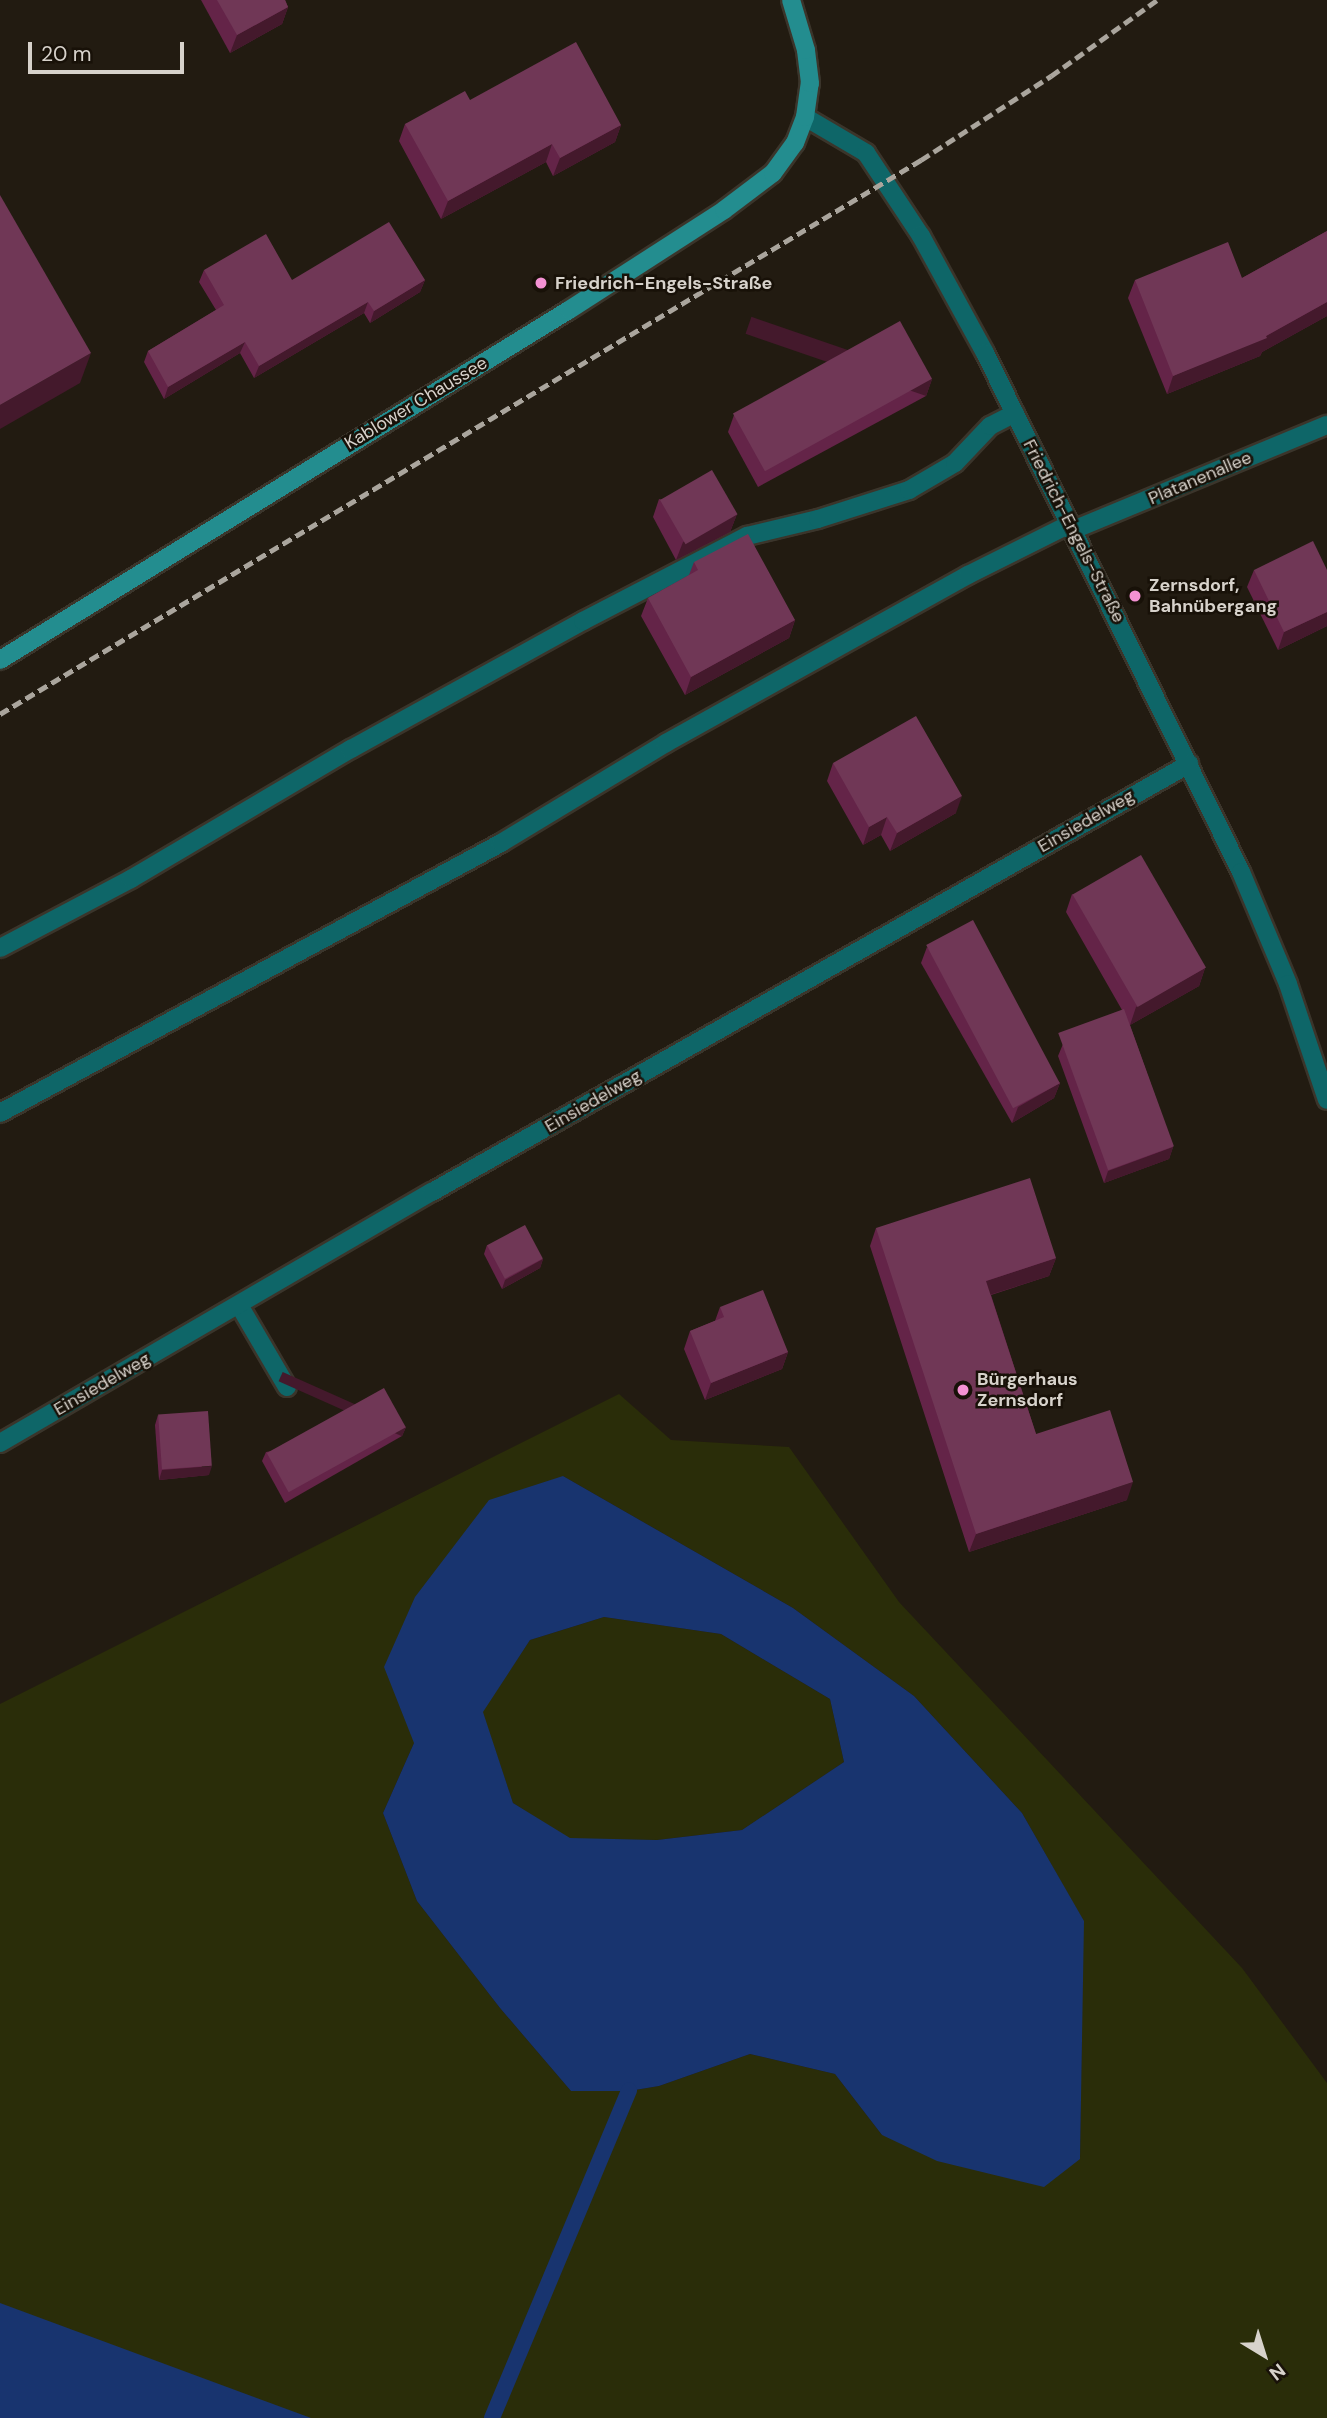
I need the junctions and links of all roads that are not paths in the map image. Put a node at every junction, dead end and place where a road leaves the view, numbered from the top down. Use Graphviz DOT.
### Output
graph roads {
  1 [pos="791,0"];
  2 [pos="805,117"];
  3 [pos="1015,413"];
  4 [pos="1327,425"];
  5 [pos="1072,527"];
  6 [pos="0,660"];
  7 [pos="1189,764"];
  8 [pos="0,948"];
  9 [pos="1327,1100"];
  10 [pos="0,1113"];
  11 [pos="239,1305"];
  12 [pos="286,1387"];
  13 [pos="0,1443"];
  1 -- 2 [label="street"];
  2 -- 3 [label="street, Friedrich-Engels-Straße"];
  2 -- 6 [label="street, Kablower Chaussee"];
  3 -- 5 [label="street, Friedrich-Engels-Straße"];
  3 -- 8 [label="street"];
  4 -- 5 [label="street, Platanenallee"];
  5 -- 7 [label="street, Friedrich-Engels-Straße"];
  5 -- 10 [label="street, Platanenallee"];
  7 -- 9 [label="street, Friedrich-Engels-Straße"];
  7 -- 11 [label="street, Einsiedelweg"];
  11 -- 12 [label="street"];
  11 -- 13 [label="street, Einsiedelweg"];
}
